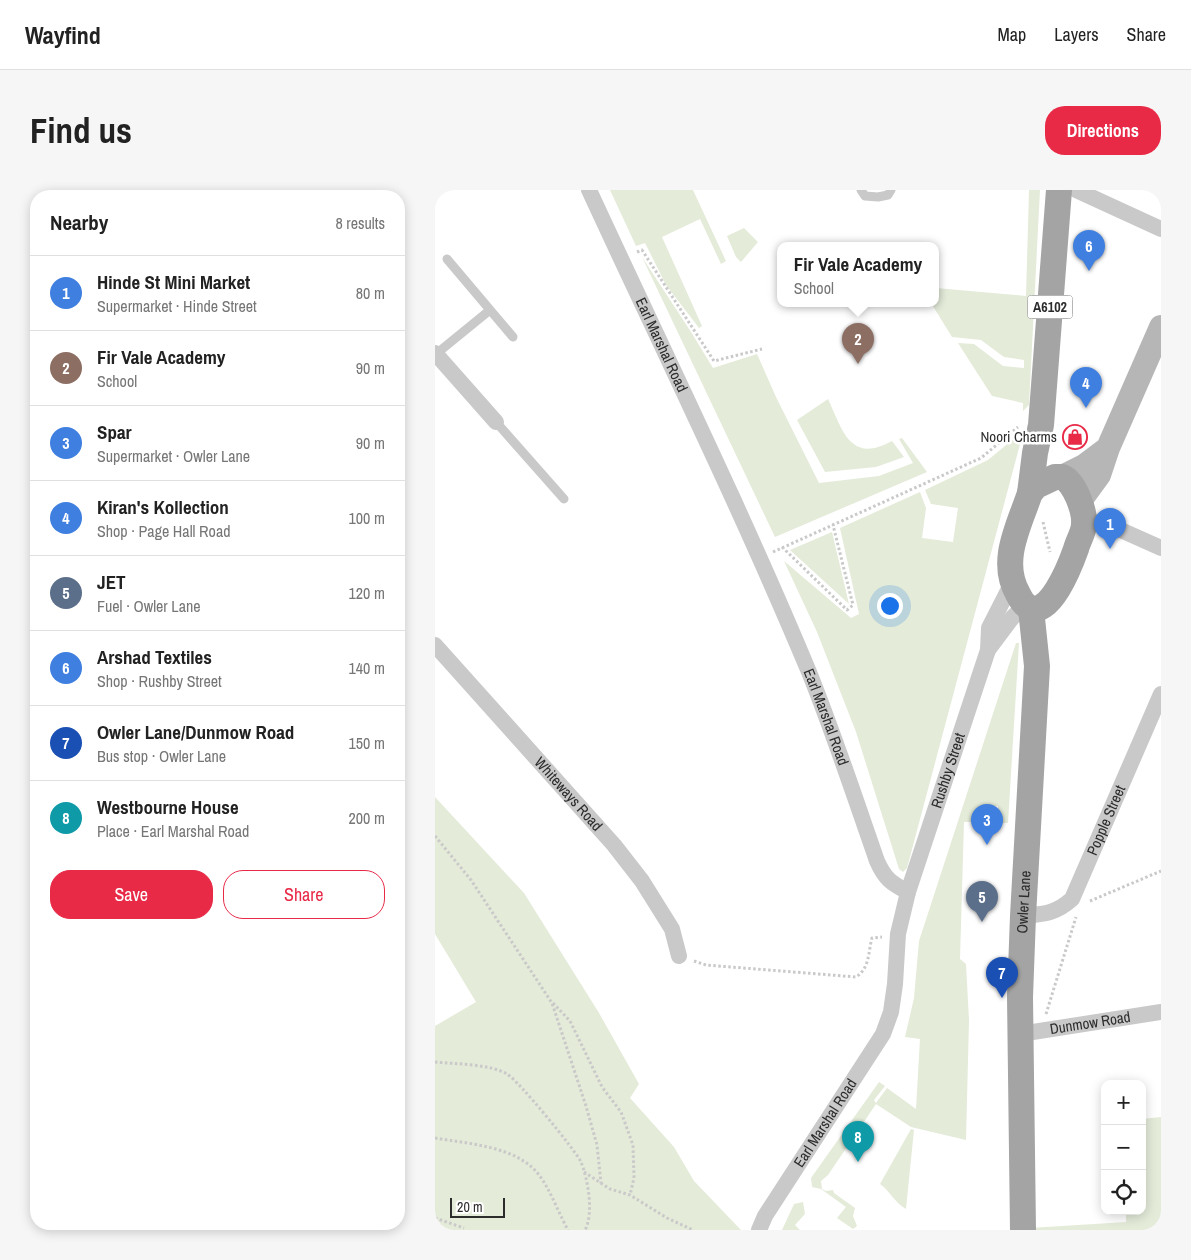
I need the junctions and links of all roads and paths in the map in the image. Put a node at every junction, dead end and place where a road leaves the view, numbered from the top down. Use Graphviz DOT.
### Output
graph roads {
  1 [pos="589,190"];
  2 [pos="861,190"];
  3 [pos="891,190"];
  4 [pos="1059,190"];
  5 [pos="1076,190"];
  6 [pos="1161,229"];
  7 [pos="620,256"];
  8 [pos="447,259"];
  9 [pos="490,310"];
  10 [pos="1161,327"];
  11 [pos="513,337"];
  12 [pos="761,349"];
  13 [pos="435,354"];
  14 [pos="1041,421"];
  15 [pos="496,422"];
  16 [pos="1108,448"];
  17 [pos="1059,477"];
  18 [pos="564,499"];
  19 [pos="1026,503"];
  20 [pos="1090,516"];
  21 [pos="833,524"];
  22 [pos="1161,548"];
  23 [pos="1064,579"];
  24 [pos="1012,583"];
  25 [pos="1028,607"];
  26 [pos="435,645"];
  27 [pos="988,650"];
  28 [pos="1037,666"];
  29 [pos="1161,694"];
  30 [pos="435,836"];
  31 [pos="1161,871"];
  32 [pos="908,892"];
  33 [pos="1076,902"];
  34 [pos="1023,916"];
  35 [pos="898,934"];
  36 [pos="679,956"];
  37 [pos="552,1002"];
  38 [pos="1161,1012"];
  39 [pos="1030,1032"];
  40 [pos="435,1062"];
  41 [pos="435,1138"];
  42 [pos="583,1171"];
  43 [pos="601,1183"];
  44 [pos="630,1195"];
  45 [pos="435,1218"];
  46 [pos="463,1228"];
  47 [pos="568,1230"];
  48 [pos="585,1230"];
  49 [pos="693,1230"];
  50 [pos="759,1230"];
  51 [pos="1023,1230"];
  1 -- 7 [label="street, Earl Marshal Road"];
  2 -- 3 [label="lane"];
  4 -- 14 [label="main road, A6102"];
  5 -- 6 [label="street"];
  7 -- 12 [label="path"];
  7 -- 32 [label="street, Earl Marshal Road"];
  8 -- 9 [label="lane"];
  9 -- 11 [label="lane"];
  9 -- 13 [label="lane"];
  10 -- 16 [label="street"];
  13 -- 15 [label="street"];
  14 -- 17 [label="main road, A6102"];
  14 -- 19 [label="main road, A6102"];
  14 -- 21 [label="path"];
  15 -- 18 [label="lane"];
  16 -- 17 [label="street"];
  16 -- 20 [label="street"];
  17 -- 19 [label="main road"];
  17 -- 20 [label="main road"];
  19 -- 23 [label="path"];
  19 -- 24 [label="main road"];
  20 -- 22 [label="street"];
  20 -- 23 [label="main road, Owler Lane"];
  21 -- 21 [label="path"];
  23 -- 25 [label="main road"];
  23 -- 28 [label="main road, Owler Lane"];
  24 -- 25 [label="main road"];
  24 -- 27 [label="street, Rushby Street"];
  25 -- 27 [label="street, Rushby Street"];
  25 -- 28 [label="main road, Owler Lane"];
  26 -- 36 [label="street, Whiteways Road"];
  27 -- 32 [label="street, Rushby Street"];
  28 -- 34 [label="main road, Owler Lane"];
  29 -- 33 [label="street, Popple Street"];
  30 -- 37 [label="path"];
  31 -- 33 [label="path"];
  32 -- 35 [label="street, Earl Marshal Road"];
  33 -- 34 [label="street"];
  33 -- 39 [label="path"];
  34 -- 39 [label="main road, Owler Lane"];
  35 -- 36 [label="path"];
  35 -- 50 [label="street, Earl Marshal Road"];
  37 -- 43 [label="path"];
  37 -- 44 [label="path"];
  38 -- 39 [label="street, Dunmow Road"];
  39 -- 51 [label="main road, Owler Lane"];
  40 -- 42 [label="path"];
  41 -- 47 [label="path"];
  42 -- 43 [label="path"];
  42 -- 48 [label="path"];
  43 -- 44 [label="path"];
  44 -- 49 [label="path"];
  45 -- 46 [label="path"];
}
